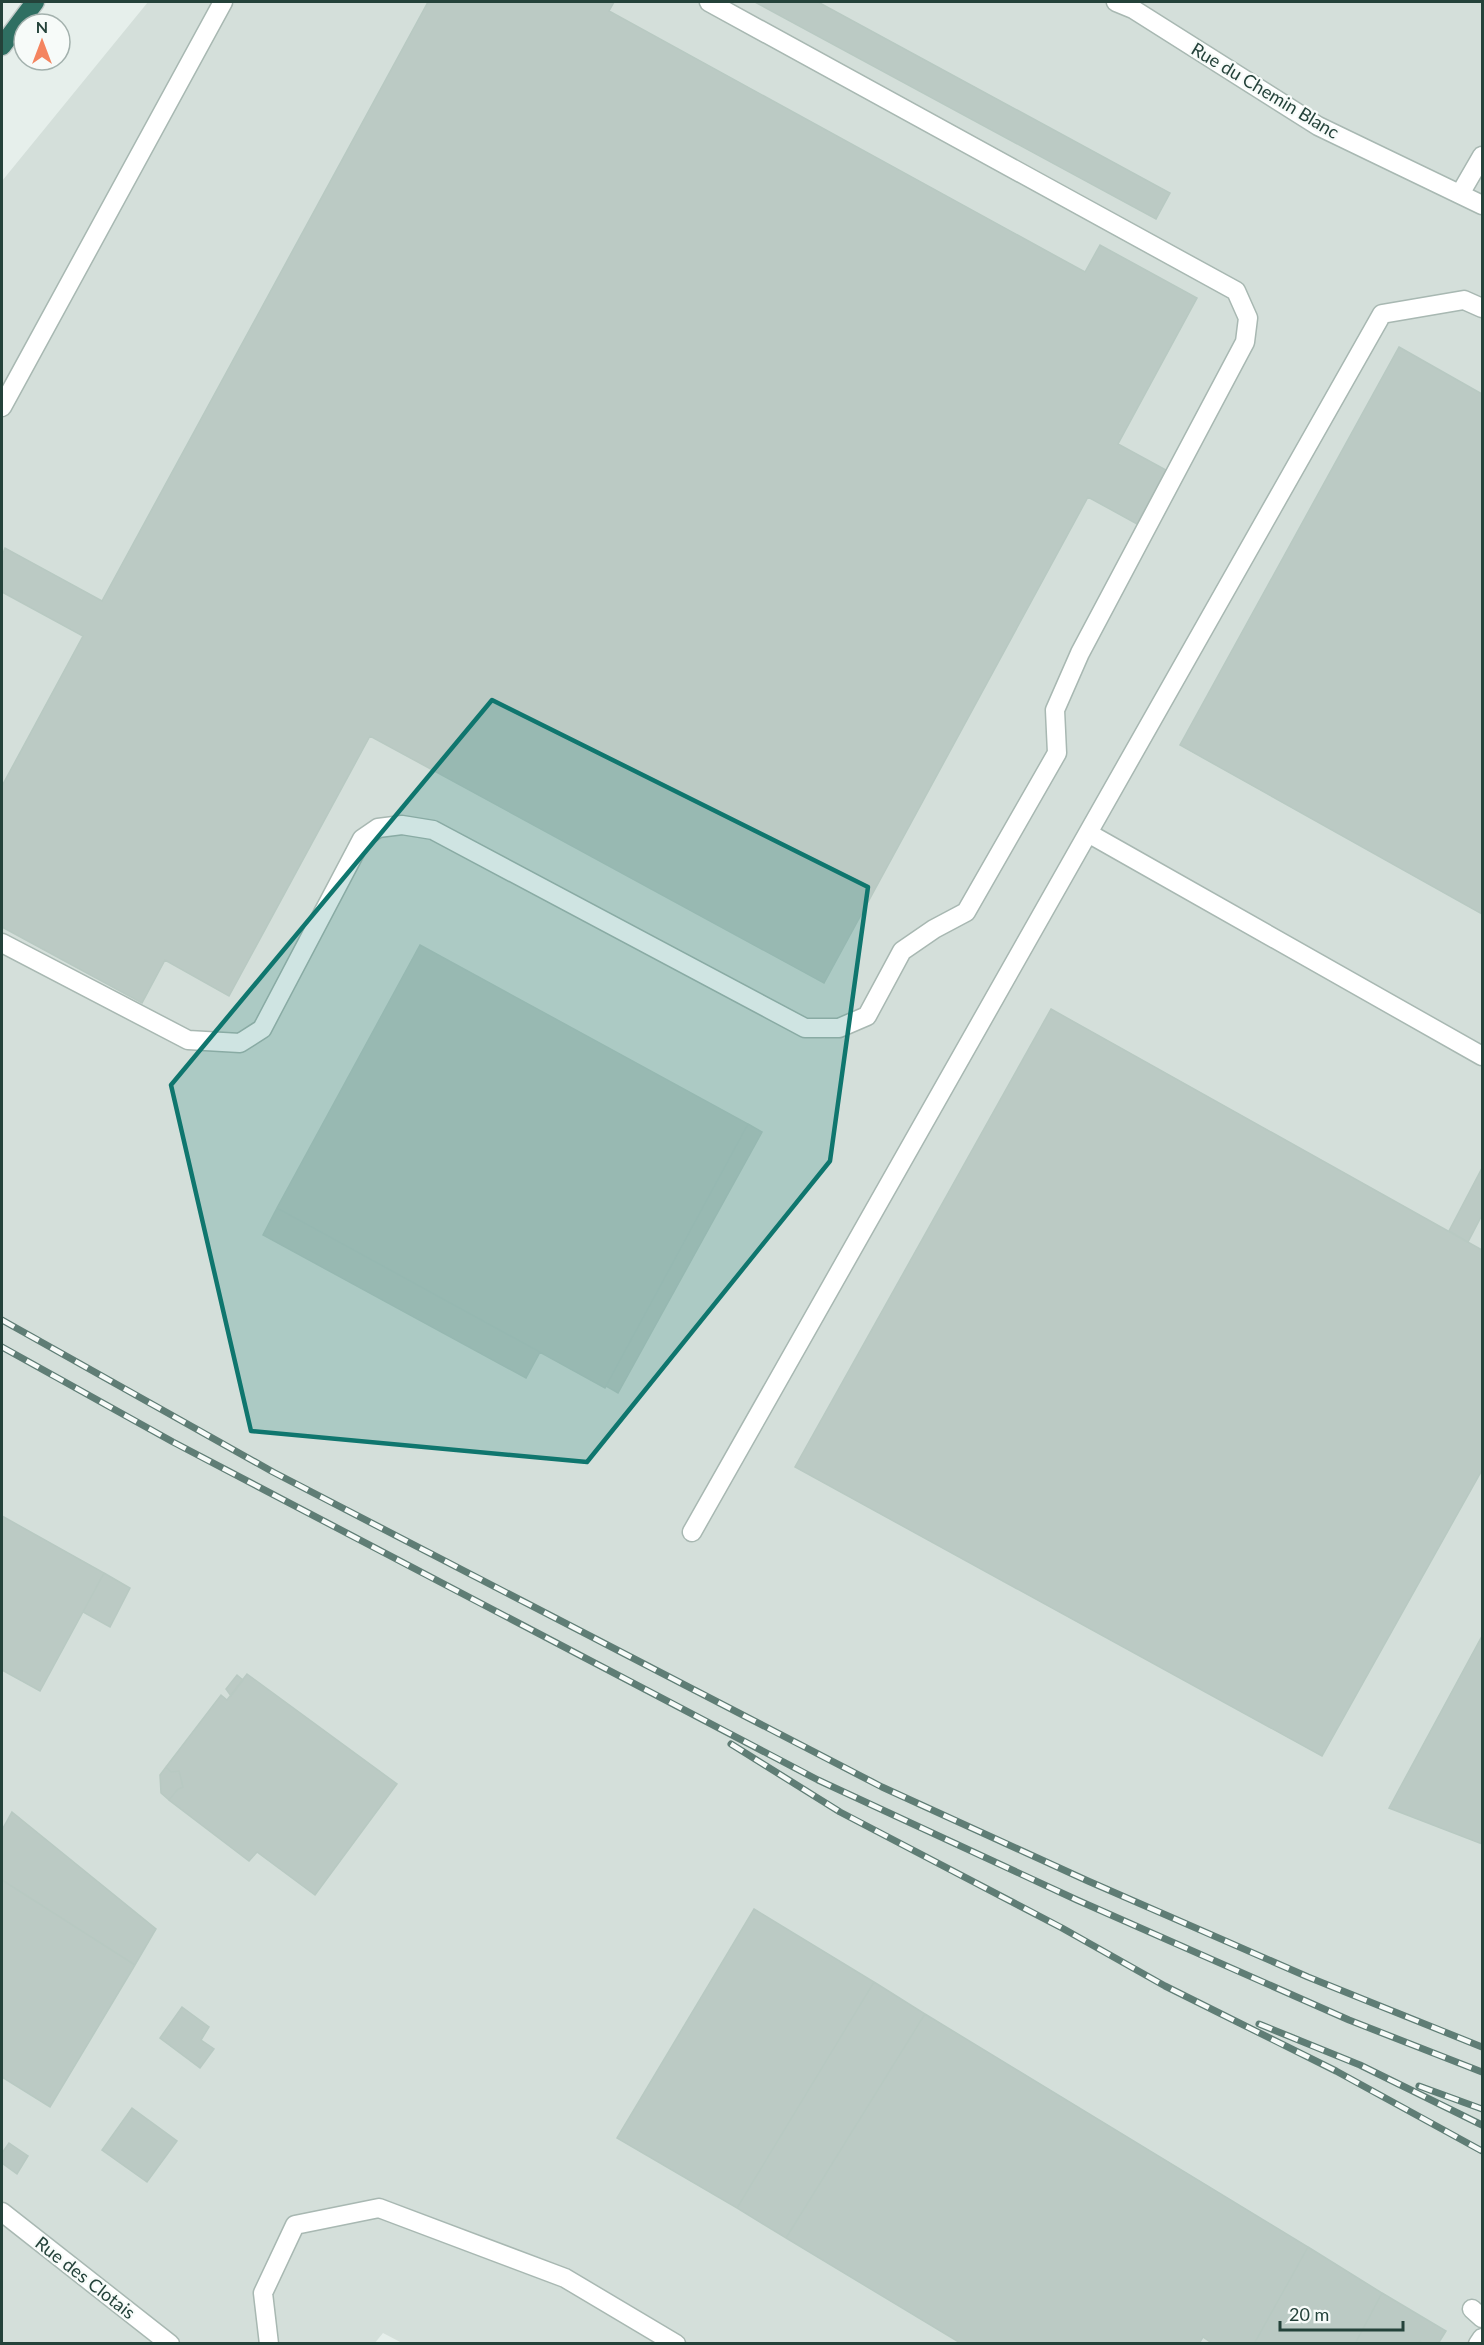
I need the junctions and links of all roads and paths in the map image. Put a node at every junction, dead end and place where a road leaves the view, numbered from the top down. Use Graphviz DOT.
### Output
graph roads {
  1 [pos="35,2"];
  2 [pos="223,2"];
  3 [pos="709,2"];
  4 [pos="1116,2"];
  5 [pos="2,46"];
  6 [pos="1482,156"];
  7 [pos="1460,194"];
  8 [pos="1482,205"];
  9 [pos="1482,308"];
  10 [pos="2,407"];
  11 [pos="1088,832"];
  12 [pos="2,943"];
  13 [pos="1482,1056"];
  14 [pos="692,1532"];
  15 [pos="2,2212"];
  16 [pos="1482,2338"];
  17 [pos="170,2343"];
  18 [pos="269,2343"];
  19 [pos="676,2343"];
  20 [pos="1478,2343"];
  1 -- 5 [label="highway"];
  2 -- 10 [label="street"];
  3 -- 12 [label="street"];
  4 -- 7 [label="street, Rue du Chemin Blanc"];
  6 -- 7 [label="street"];
  7 -- 8 [label="street, Rue du Chemin Blanc"];
  9 -- 11 [label="street"];
  11 -- 13 [label="street"];
  11 -- 14 [label="street"];
  15 -- 17 [label="street, Rue des Clotais"];
  16 -- 20 [label="street"];
  18 -- 19 [label="street"];
}
